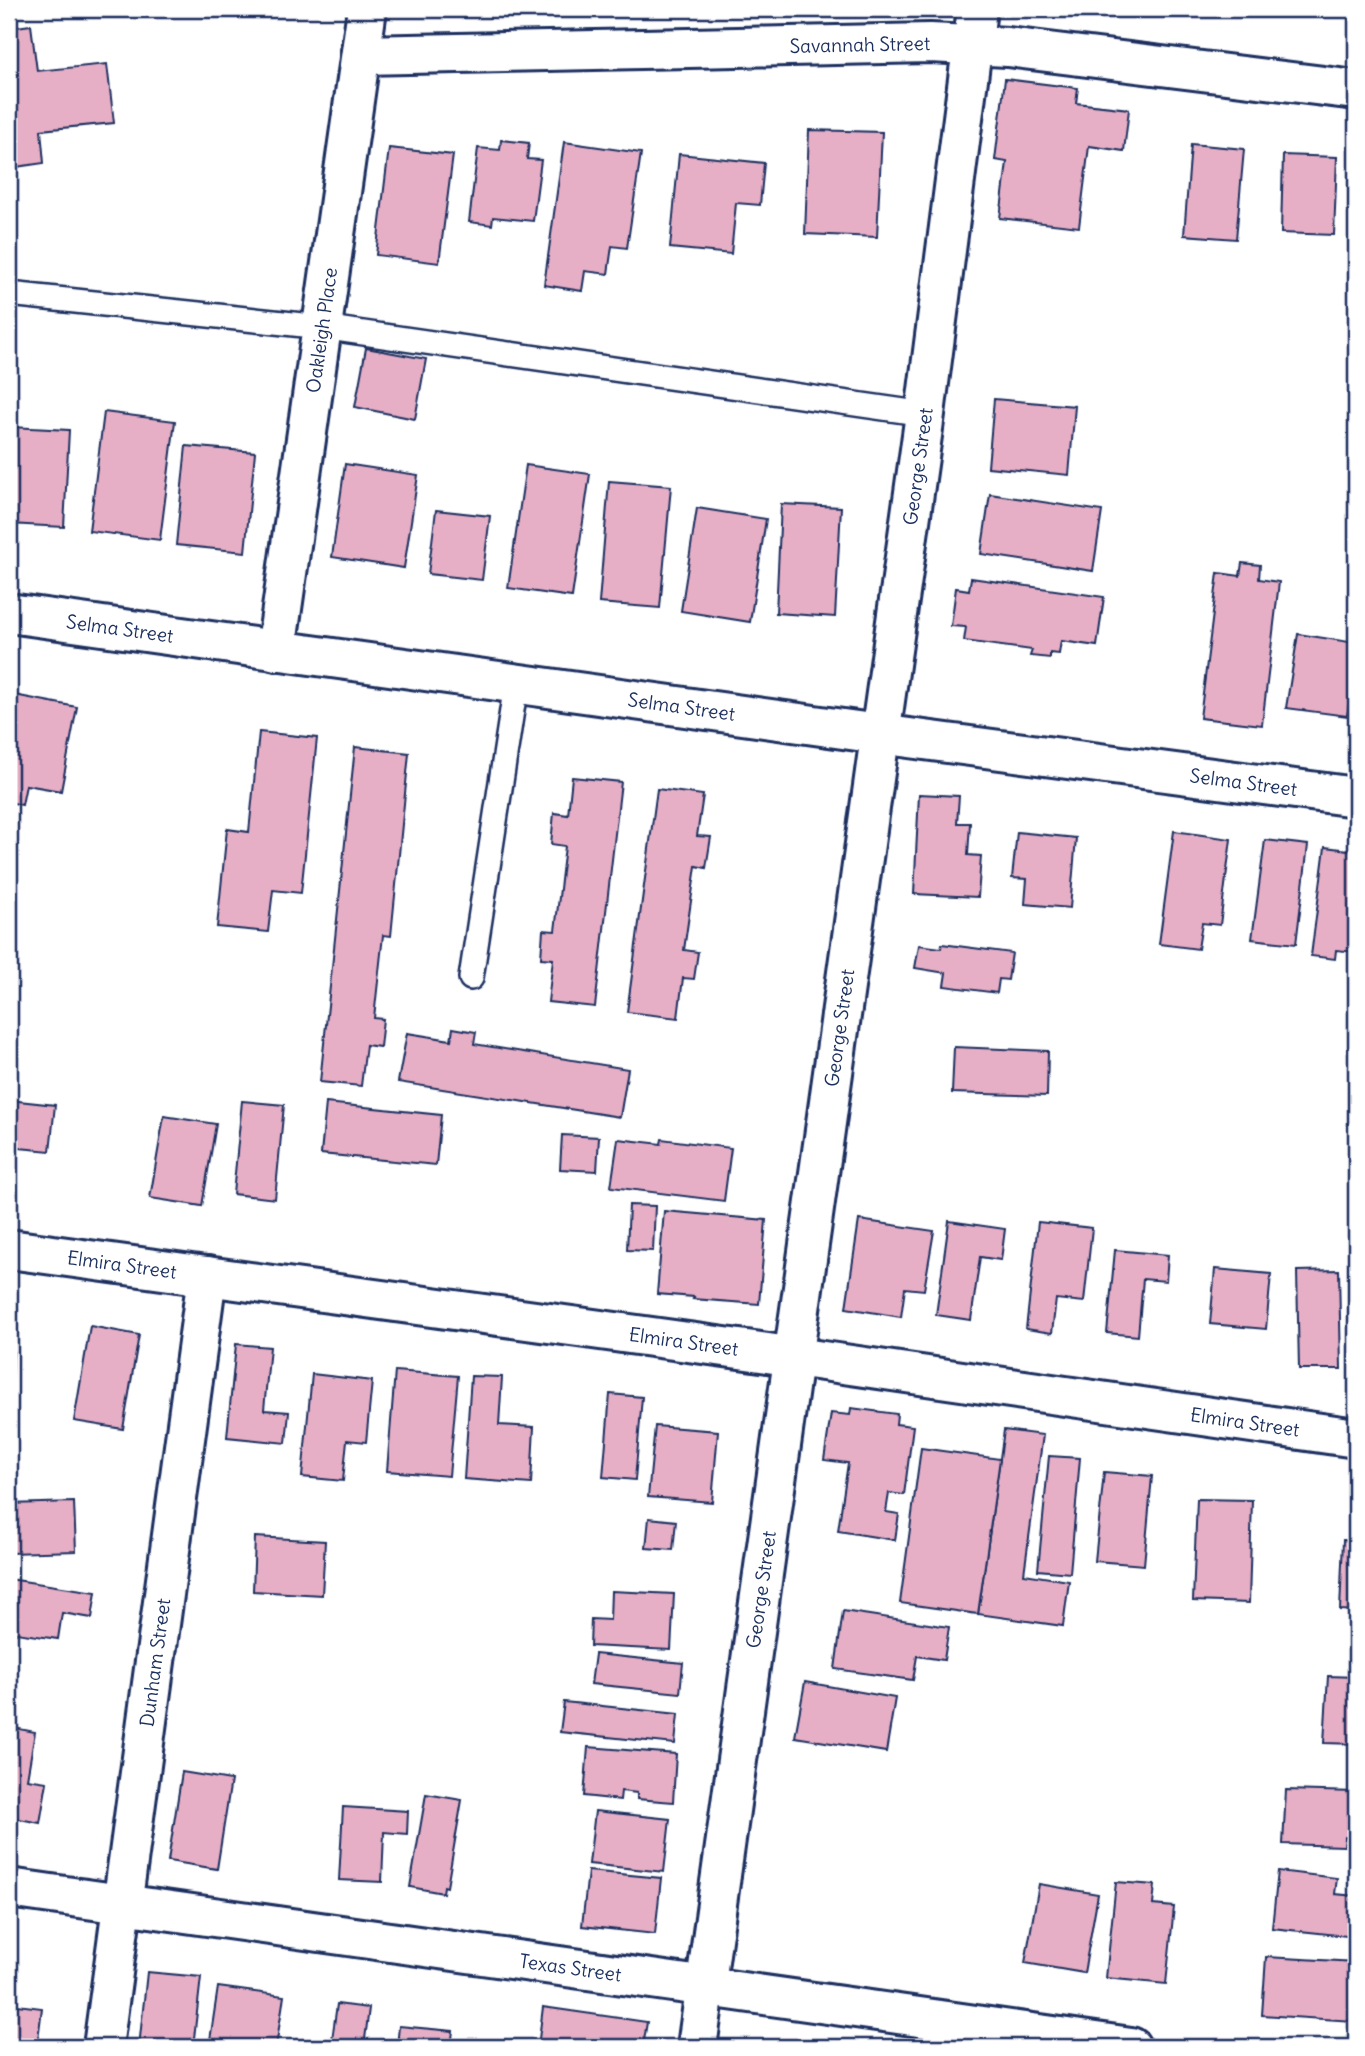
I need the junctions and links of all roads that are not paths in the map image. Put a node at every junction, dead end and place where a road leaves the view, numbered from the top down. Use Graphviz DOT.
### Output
graph roads {
  1 [pos="367,9"];
  2 [pos="975,27"];
  3 [pos="361,55"];
  4 [pos="1356,90"];
  5 [pos="9,294"];
  6 [pos="322,327"];
  7 [pos="925,414"];
  8 [pos="9,613"];
  9 [pos="276,651"];
  10 [pos="516,684"];
  11 [pos="879,734"];
  12 [pos="1356,797"];
  13 [pos="471,978"];
  14 [pos="9,1249"];
  15 [pos="207,1276"];
  16 [pos="794,1357"];
  17 [pos="1356,1438"];
  18 [pos="9,1888"];
  19 [pos="122,1905"];
  20 [pos="706,1987"];
  21 [pos="103,2047"];
  22 [pos="697,2047"];
  23 [pos="1131,2047"];
  1 -- 3 [label="street, Oakleigh Place"];
  2 -- 3 [label="street, Savannah Street"];
  2 -- 4 [label="street, Savannah Street"];
  2 -- 7 [label="street, George Street"];
  3 -- 6 [label="street, Oakleigh Place"];
  5 -- 6 [label="lane"];
  6 -- 7 [label="lane"];
  6 -- 9 [label="street, Oakleigh Place"];
  7 -- 11 [label="street, George Street"];
  8 -- 9 [label="street, Selma Street"];
  9 -- 10 [label="street, Selma Street"];
  10 -- 11 [label="street, Selma Street"];
  10 -- 13 [label="lane"];
  11 -- 12 [label="street, Selma Street"];
  11 -- 16 [label="street, George Street"];
  14 -- 15 [label="street, Elmira Street"];
  15 -- 16 [label="street, Elmira Street"];
  15 -- 19 [label="street, Dunham Street"];
  16 -- 17 [label="street, Elmira Street"];
  16 -- 20 [label="street, George Street"];
  18 -- 19 [label="street, Texas Street"];
  19 -- 20 [label="street, Texas Street"];
  19 -- 21 [label="street, Dunham Street"];
  20 -- 22 [label="street, George Street"];
  20 -- 23 [label="street, Texas Street"];
}
